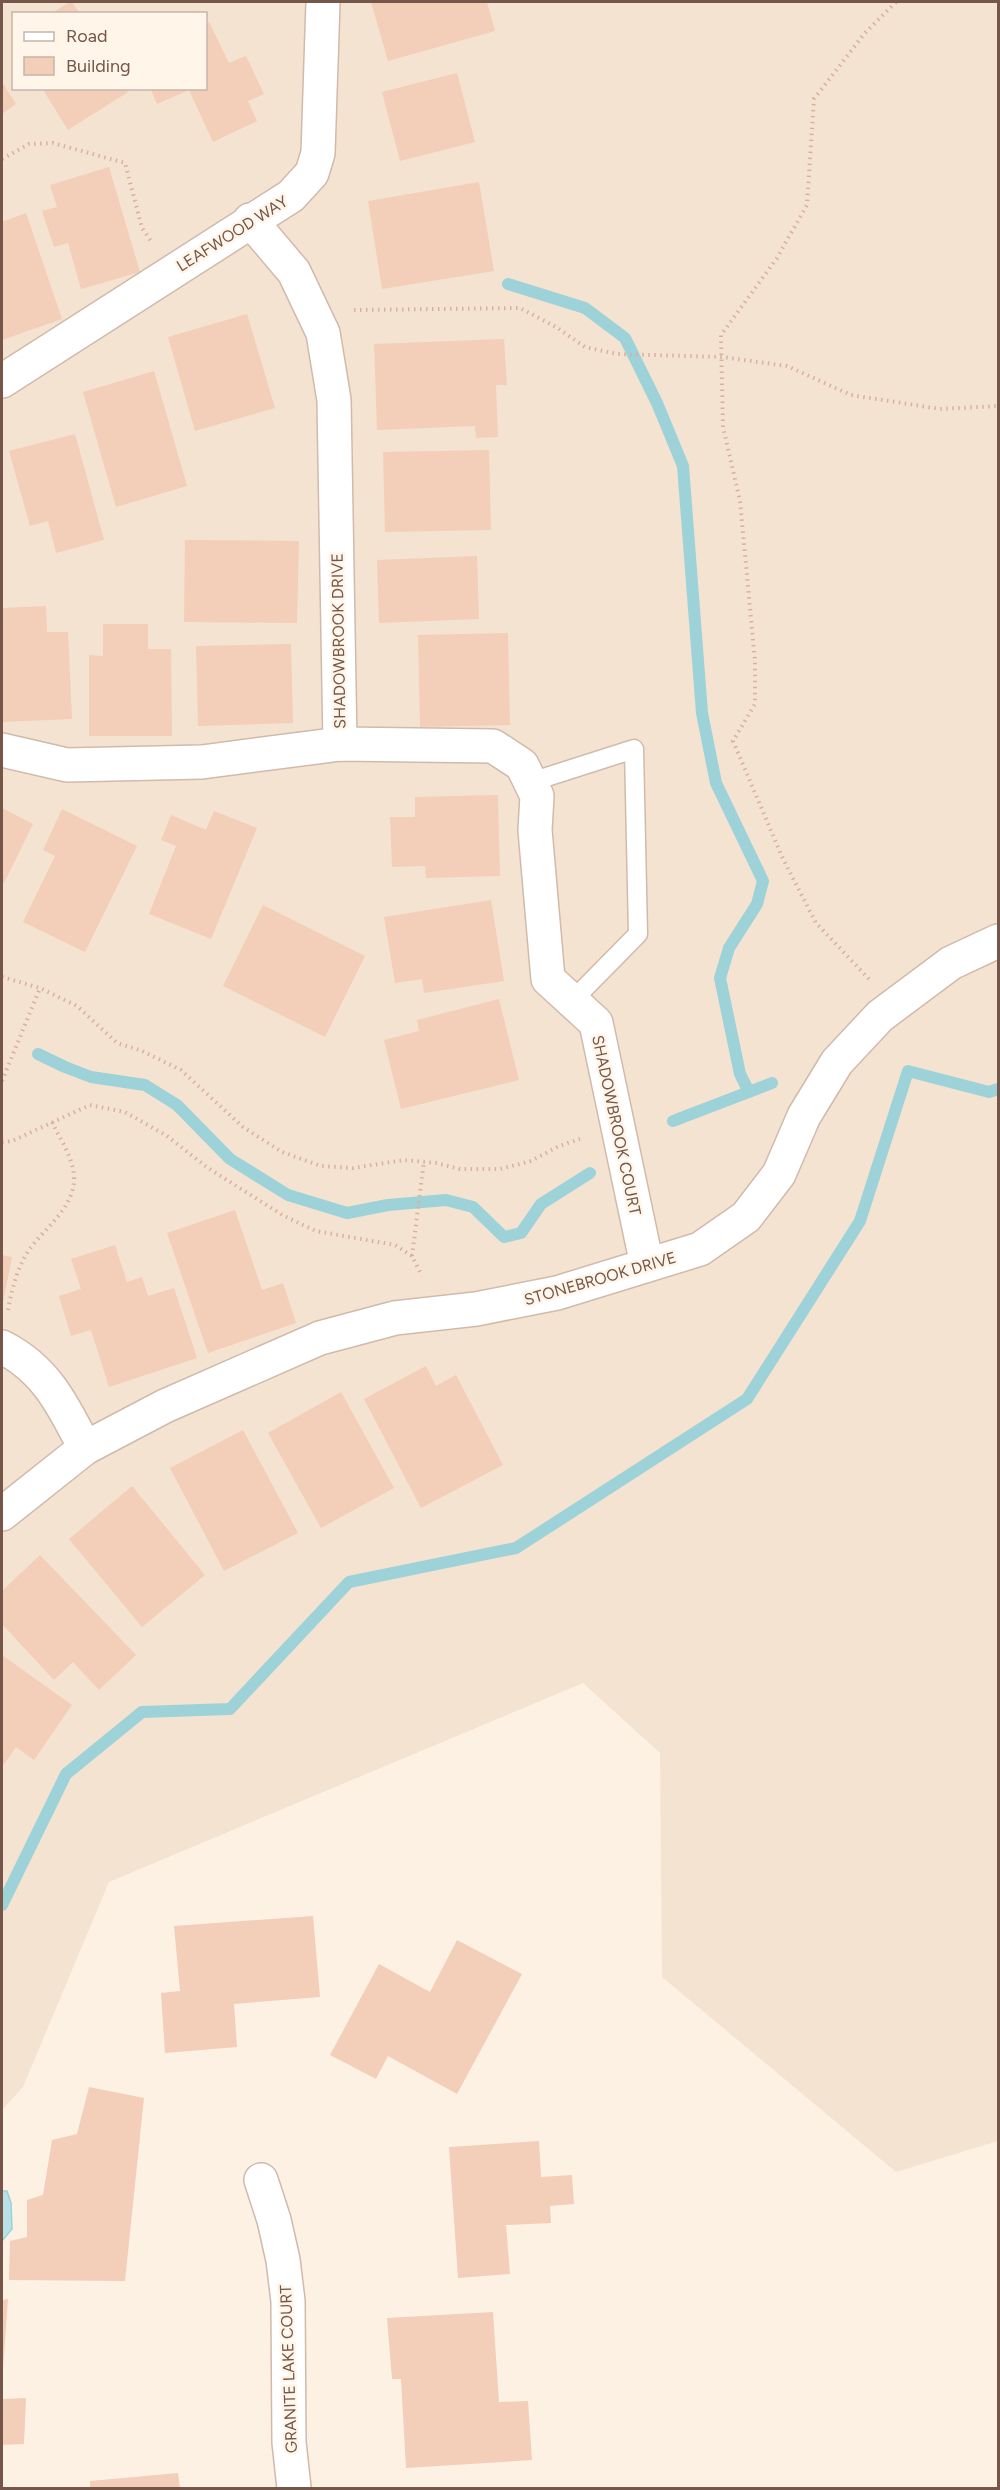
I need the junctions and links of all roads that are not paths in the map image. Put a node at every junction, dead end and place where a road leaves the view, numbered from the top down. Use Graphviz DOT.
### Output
graph roads {
  1 [pos="323,2"];
  2 [pos="250,220"];
  3 [pos="2,381"];
  4 [pos="340,744"];
  5 [pos="2,750"];
  6 [pos="531,782"];
  7 [pos="999,941"];
  8 [pos="572,1001"];
  9 [pos="647,1265"];
  10 [pos="4,1332"];
  11 [pos="84,1448"];
  12 [pos="2,1514"];
  13 [pos="261,2180"];
  14 [pos="294,2488"];
  1 -- 2 [label="street, LEAFWOOD WAY"];
  2 -- 3 [label="street, LEAFWOOD WAY"];
  2 -- 4 [label="street, SHADOWBROOK DRIVE"];
  4 -- 5 [label="street, SHADOWBROOK DRIVE"];
  4 -- 6 [label="street, SHADOWBROOK COURT"];
  6 -- 8 [label="street, SHADOWBROOK COURT"];
  6 -- 8 [label="lane"];
  7 -- 9 [label="street, STONEBROOK DRIVE"];
  8 -- 9 [label="street, SHADOWBROOK COURT"];
  9 -- 11 [label="street, STONEBROOK DRIVE"];
  10 -- 11 [label="street"];
  11 -- 12 [label="street, STONEBROOK DRIVE"];
  13 -- 14 [label="street, GRANITE LAKE COURT"];
}
